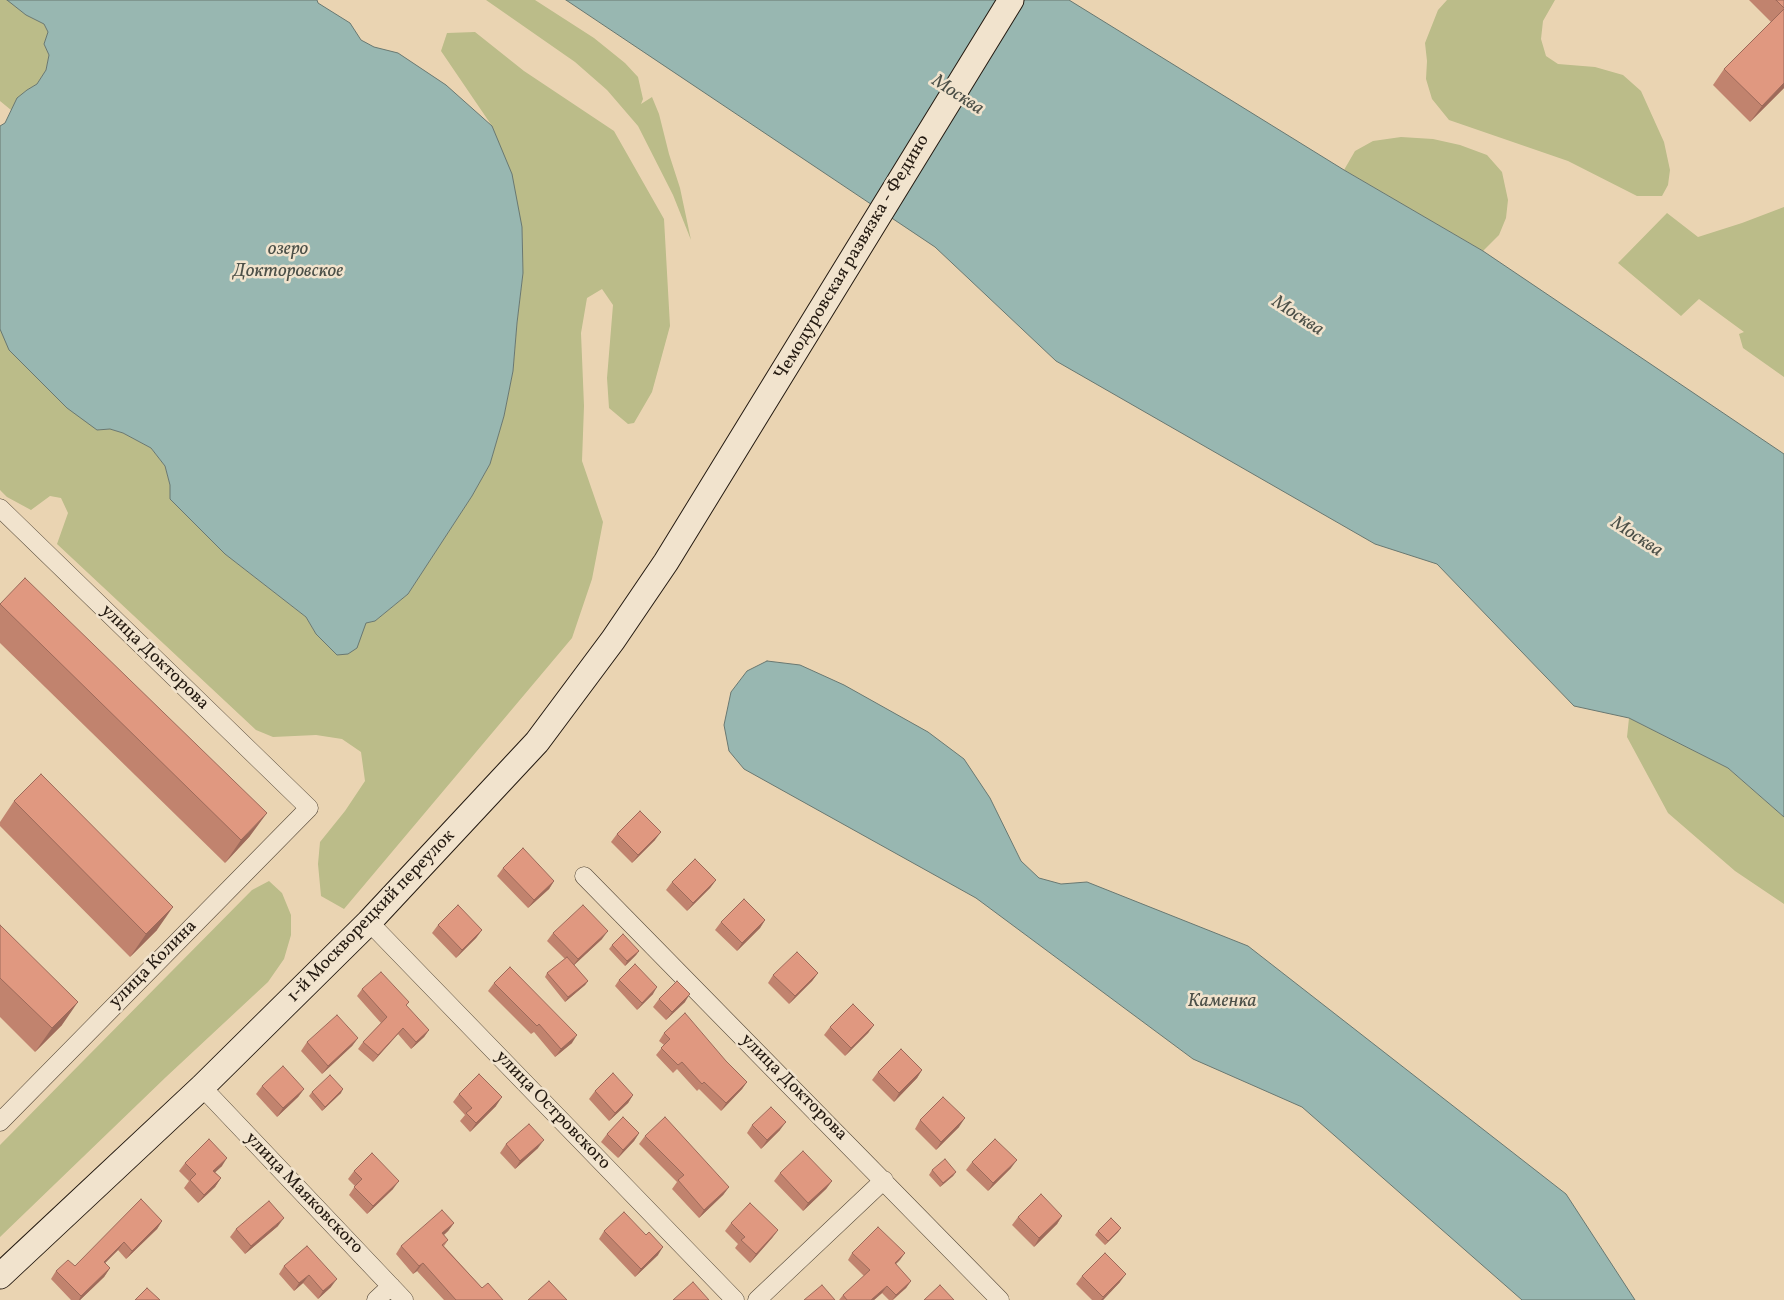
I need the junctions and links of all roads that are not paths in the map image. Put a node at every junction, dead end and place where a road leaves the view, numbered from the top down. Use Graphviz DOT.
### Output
graph roads {
  1 [pos="1011,0"];
  2 [pos="0,508"];
  3 [pos="696,516"];
  4 [pos="308,808"];
  5 [pos="584,876"];
  6 [pos="370,922"];
  7 [pos="202,1087"];
  8 [pos="0,1122"];
  9 [pos="884,1180"];
  10 [pos="0,1276"];
  11 [pos="391,1286"];
  12 [pos="376,1300"];
  13 [pos="404,1300"];
  14 [pos="735,1300"];
  15 [pos="757,1300"];
  16 [pos="1000,1300"];
  1 -- 3 [label="street, Чемодуровская развязка - Федино"];
  2 -- 4 [label="street, улица Докторова"];
  3 -- 6 [label="street, 1-й Москворецкий переулок"];
  4 -- 8 [label="street, улица Колина"];
  5 -- 9 [label="street, улица Докторова"];
  6 -- 7 [label="street, 1-й Москворецкий переулок"];
  6 -- 14 [label="street, улица Островского"];
  7 -- 10 [label="street, 1-й Москворецкий переулок"];
  7 -- 11 [label="street, улица Маяковского"];
  9 -- 15 [label="street"];
  9 -- 16 [label="street, улица Докторова"];
  11 -- 12 [label="street"];
  11 -- 13 [label="street, улица Маяковского"];
}
